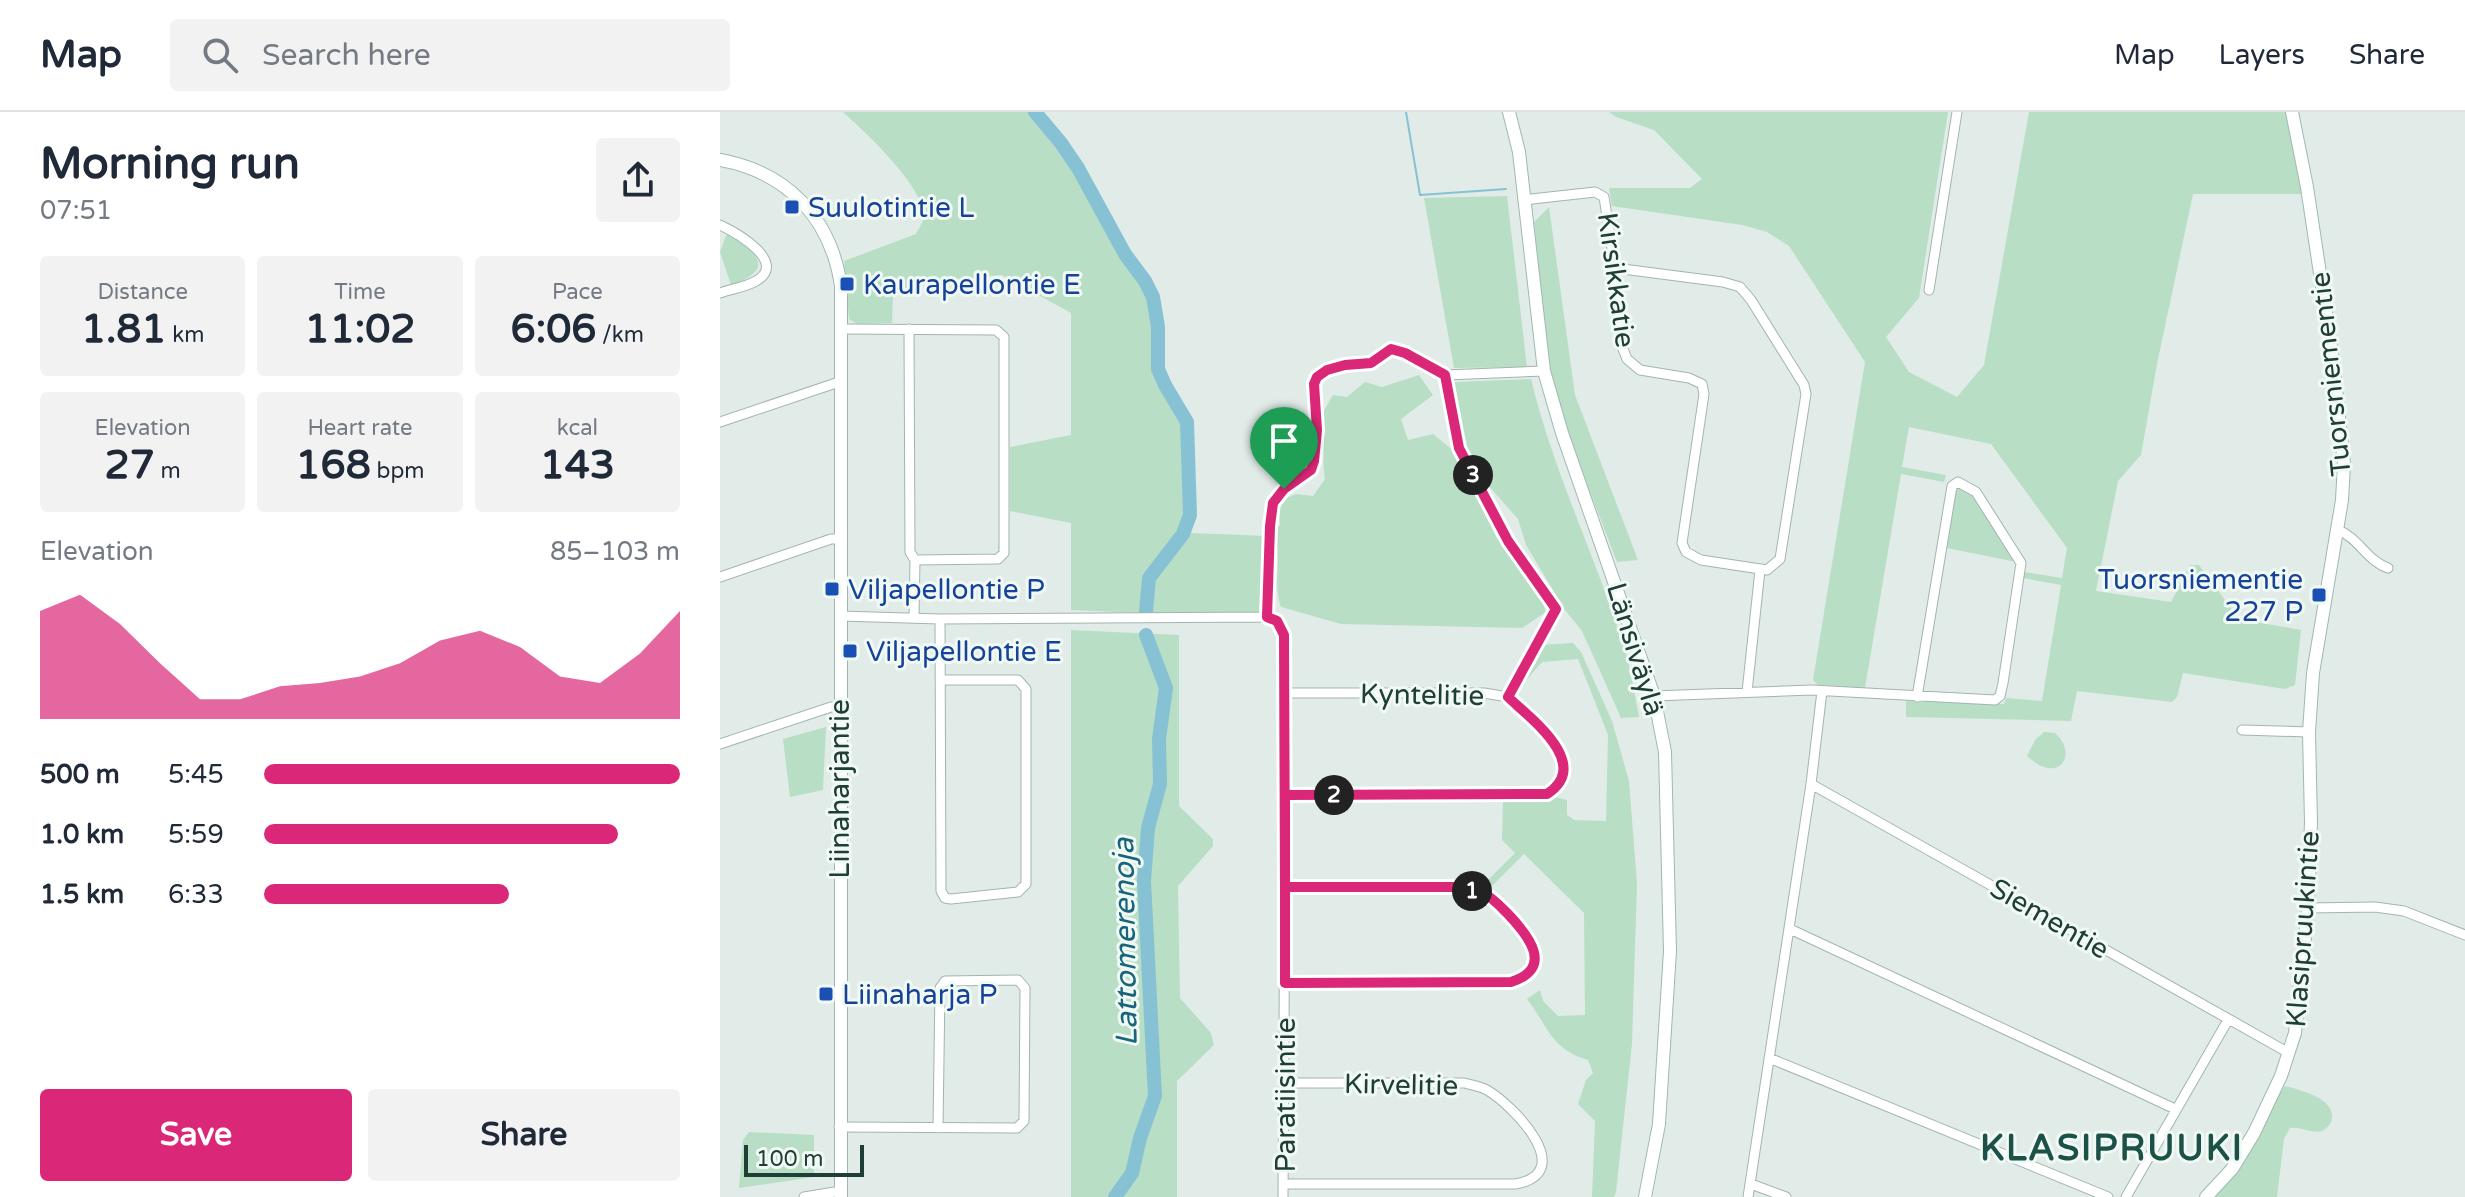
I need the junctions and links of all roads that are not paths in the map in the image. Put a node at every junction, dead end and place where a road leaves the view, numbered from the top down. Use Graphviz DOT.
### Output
graph roads {
  1 [pos="1509,112"];
  2 [pos="1957,112"];
  3 [pos="2292,112"];
  4 [pos="720,160"];
  5 [pos="1523,200"];
  6 [pos="720,225"];
  7 [pos="1615,268"];
  8 [pos="1929,290"];
  9 [pos="720,293"];
  10 [pos="842,329"];
  11 [pos="909,329"];
  12 [pos="1544,371"];
  13 [pos="1445,375"];
  14 [pos="842,381"];
  15 [pos="720,422"];
  16 [pos="2338,530"];
  17 [pos="839,539"];
  18 [pos="915,560"];
  19 [pos="2388,568"];
  20 [pos="1760,570"];
  21 [pos="720,577"];
  22 [pos="840,616"];
  23 [pos="1267,617"];
  24 [pos="914,618"];
  25 [pos="940,619"];
  26 [pos="940,680"];
  27 [pos="1822,691"];
  28 [pos="1747,692"];
  29 [pos="1286,693"];
  30 [pos="1654,696"];
  31 [pos="1508,697"];
  32 [pos="1917,697"];
  33 [pos="840,707"];
  34 [pos="2242,730"];
  35 [pos="2309,732"];
  36 [pos="720,744"];
  37 [pos="1811,784"];
  38 [pos="1285,795"];
  39 [pos="1285,887"];
  40 [pos="2308,908"];
  41 [pos="1790,929"];
  42 [pos="2465,935"];
  43 [pos="1285,983"];
  44 [pos="2228,1020"];
  45 [pos="2289,1053"];
  46 [pos="1769,1058"];
  47 [pos="1286,1083"];
  48 [pos="2175,1109"];
  49 [pos="839,1127"];
  50 [pos="938,1128"];
  51 [pos="1284,1184"];
  52 [pos="1751,1184"];
  53 [pos="841,1194"];
  54 [pos="804,1197"];
  55 [pos="1283,1197"];
  56 [pos="1645,1197"];
  57 [pos="1748,1197"];
  58 [pos="1786,1197"];
  59 [pos="2108,1197"];
  60 [pos="2126,1197"];
  61 [pos="2206,1197"];
  1 -- 5 [label="main road, Länsiväylä"];
  2 -- 8 [label="street"];
  3 -- 16 [label="main road, Tuorsniementie"];
  4 -- 10 [label="main road, Liinaharjantie"];
  5 -- 7 [label="street, Kirsikkatie"];
  5 -- 12 [label="main road, Länsiväylä"];
  6 -- 9 [label="street"];
  7 -- 20 [label="street, Kirsikkatie"];
  7 -- 20 [label="street"];
  10 -- 11 [label="street"];
  10 -- 14 [label="main road, Liinaharjantie"];
  11 -- 18 [label="street"];
  11 -- 18 [label="street"];
  12 -- 13 [label="street"];
  12 -- 30 [label="main road, Länsiväylä"];
  13 -- 23 [label="street"];
  13 -- 31 [label="street"];
  14 -- 15 [label="street"];
  14 -- 17 [label="main road, Liinaharjantie"];
  16 -- 19 [label="street"];
  16 -- 35 [label="main road, Tuorsniementie"];
  17 -- 21 [label="street"];
  17 -- 22 [label="main road, Liinaharjantie"];
  18 -- 24 [label="street"];
  20 -- 28 [label="street"];
  22 -- 24 [label="street"];
  22 -- 33 [label="main road, Liinaharjantie"];
  23 -- 25 [label="street"];
  23 -- 29 [label="street, Paratiisintie"];
  24 -- 25 [label="street"];
  25 -- 26 [label="street"];
  26 -- 26 [label="street"];
  27 -- 28 [label="street"];
  27 -- 32 [label="street"];
  27 -- 37 [label="street"];
  28 -- 30 [label="street"];
  29 -- 31 [label="street, Kyntelitie"];
  29 -- 38 [label="street, Paratiisintie"];
  30 -- 56 [label="main road, Länsiväylä"];
  31 -- 38 [label="street, Kyntelitie"];
  32 -- 32 [label="street"];
  33 -- 36 [label="street"];
  33 -- 49 [label="main road, Liinaharjantie"];
  34 -- 35 [label="street"];
  35 -- 40 [label="main road, Klasipruukintie"];
  37 -- 41 [label="street"];
  37 -- 44 [label="street, Siementie"];
  38 -- 39 [label="street, Paratiisintie"];
  39 -- 43 [label="street, Paratiisintie"];
  39 -- 43 [label="street"];
  40 -- 42 [label="street"];
  40 -- 45 [label="main road, Klasipruukintie"];
  41 -- 46 [label="street"];
  41 -- 48 [label="street"];
  43 -- 47 [label="street, Paratiisintie"];
  44 -- 45 [label="street, Siementie"];
  44 -- 48 [label="street"];
  45 -- 61 [label="main road, Klasipruukintie"];
  46 -- 52 [label="street"];
  46 -- 59 [label="street"];
  47 -- 51 [label="street, Paratiisintie"];
  47 -- 51 [label="street, Kirvelitie"];
  48 -- 60 [label="street"];
  49 -- 50 [label="street"];
  49 -- 53 [label="main road, Liinaharjantie"];
  50 -- 50 [label="street"];
  51 -- 55 [label="street, Paratiisintie"];
  52 -- 57 [label="street"];
  52 -- 58 [label="street"];
  53 -- 54 [label="street"];
}
